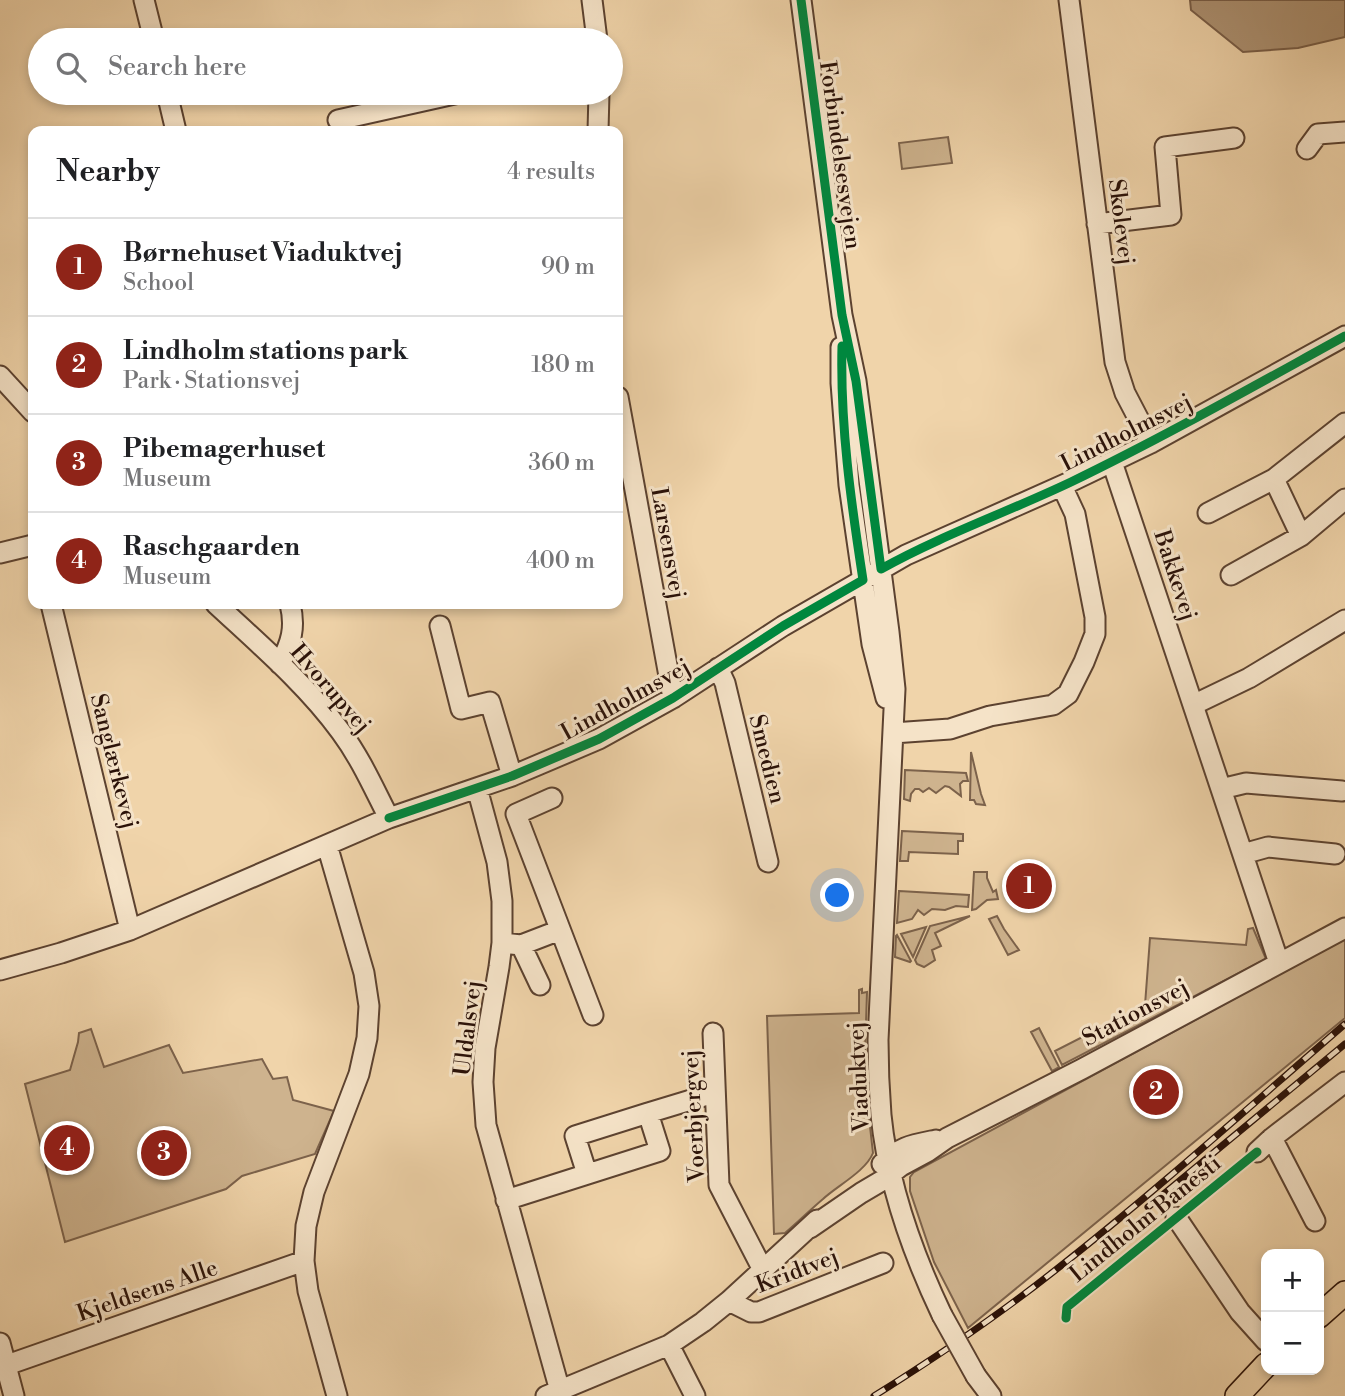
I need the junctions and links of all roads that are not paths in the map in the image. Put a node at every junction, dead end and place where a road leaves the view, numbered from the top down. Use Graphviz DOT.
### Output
graph roads {
  1 [pos="144,0"];
  2 [pos="592,0"];
  3 [pos="801,0"];
  4 [pos="1069,0"];
  5 [pos="151,28"];
  6 [pos="596,28"];
  7 [pos="170,105"];
  8 [pos="405,105"];
  9 [pos="599,105"];
  10 [pos="338,120"];
  11 [pos="175,126"];
  12 [pos="598,126"];
  13 [pos="1345,132"];
  14 [pos="1234,138"];
  15 [pos="1307,149"];
  16 [pos="1097,224"];
  17 [pos="842,315"];
  18 [pos="1345,336"];
  19 [pos="0,376"];
  20 [pos="28,407"];
  21 [pos="1345,423"];
  22 [pos="623,424"];
  23 [pos="1151,443"];
  24 [pos="1112,462"];
  25 [pos="1274,479"];
  26 [pos="1062,486"];
  27 [pos="1345,499"];
  28 [pos="1208,513"];
  29 [pos="1301,536"];
  30 [pos="28,546"];
  31 [pos="0,553"];
  32 [pos="881,569"];
  33 [pos="1231,575"];
  34 [pos="863,580"];
  35 [pos="52,609"];
  36 [pos="221,609"];
  37 [pos="291,609"];
  38 [pos="1345,620"];
  39 [pos="440,626"];
  40 [pos="280,664"];
  41 [pos="718,668"];
  42 [pos="673,698"];
  43 [pos="1193,705"];
  44 [pos="893,733"];
  45 [pos="512,776"];
  46 [pos="477,789"];
  47 [pos="1221,789"];
  48 [pos="1342,791"];
  49 [pos="552,798"];
  50 [pos="390,818"];
  51 [pos="327,845"];
  52 [pos="1243,854"];
  53 [pos="1335,854"];
  54 [pos="768,862"];
  55 [pos="1345,928"];
  56 [pos="130,930"];
  57 [pos="560,930"];
  58 [pos="512,944"];
  59 [pos="1279,963"];
  60 [pos="0,970"];
  61 [pos="540,985"];
  62 [pos="593,1015"];
  63 [pos="713,1033"];
  64 [pos="1345,1082"];
  65 [pos="714,1093"];
  66 [pos="648,1113"];
  67 [pos="1272,1138"];
  68 [pos="1257,1152"];
  69 [pos="890,1166"];
  70 [pos="587,1174"];
  71 [pos="506,1200"];
  72 [pos="1176,1217"];
  73 [pos="1315,1222"];
  74 [pos="304,1261"];
  75 [pos="883,1263"];
  76 [pos="763,1270"];
  77 [pos="1345,1293"];
  78 [pos="729,1301"];
  79 [pos="1324,1312"];
  80 [pos="1261,1335"];
  81 [pos="0,1343"];
  82 [pos="669,1345"];
  83 [pos="7,1365"];
  84 [pos="1261,1370"];
  85 [pos="553,1393"];
  86 [pos="14,1396"];
  87 [pos="337,1396"];
  88 [pos="695,1396"];
  89 [pos="990,1396"];
  90 [pos="1237,1396"];
  1 -- 5 [label="street"];
  2 -- 6 [label="street"];
  3 -- 17 [label="street, Forbindelsesvejen"];
  4 -- 16 [label="street, Skolevej"];
  7 -- 11 [label="street"];
  8 -- 10 [label="street"];
  9 -- 12 [label="street"];
  13 -- 15 [label="street"];
  14 -- 16 [label="street"];
  16 -- 23 [label="street, Skolevej"];
  17 -- 32 [label="street, Forbindelsesvejen"];
  17 -- 34 [label="street, Forbindelsesvejen"];
  18 -- 23 [label="street, Lindholmsvej"];
  19 -- 20 [label="street"];
  21 -- 25 [label="street"];
  22 -- 42 [label="street, Larsensvej"];
  23 -- 24 [label="street, Lindholmsvej"];
  24 -- 26 [label="street, Lindholmsvej"];
  24 -- 43 [label="street, Bakkevej"];
  25 -- 28 [label="street"];
  25 -- 29 [label="street"];
  26 -- 32 [label="street, Lindholmsvej"];
  26 -- 44 [label="street"];
  27 -- 29 [label="street"];
  29 -- 33 [label="street"];
  30 -- 31 [label="street"];
  32 -- 34 [label="street, Lindholmsvej"];
  32 -- 44 [label="street, Viaduktvej"];
  34 -- 41 [label="street, Lindholmsvej"];
  34 -- 44 [label="street, Viaduktvej"];
  35 -- 56 [label="street, Sanglærkevej"];
  36 -- 40 [label="street, Hvorupvej"];
  37 -- 40 [label="street"];
  38 -- 43 [label="street"];
  39 -- 45 [label="street"];
  40 -- 50 [label="street, Hvorupvej"];
  41 -- 42 [label="street, Lindholmsvej"];
  41 -- 54 [label="street, Smedien"];
  42 -- 45 [label="street, Lindholmsvej"];
  43 -- 47 [label="street, Bakkevej"];
  44 -- 69 [label="street, Viaduktvej"];
  45 -- 46 [label="street, Lindholmsvej"];
  46 -- 50 [label="street, Lindholmsvej"];
  46 -- 58 [label="street, Uldalsvej"];
  47 -- 48 [label="street"];
  47 -- 52 [label="street, Bakkevej"];
  49 -- 57 [label="street"];
  50 -- 51 [label="street, Lindholmsvej"];
  51 -- 56 [label="street, Lindholmsvej"];
  51 -- 74 [label="street"];
  52 -- 53 [label="street"];
  52 -- 59 [label="street, Bakkevej"];
  55 -- 59 [label="street, Stationsvej"];
  56 -- 60 [label="street, Lindholmsvej"];
  57 -- 58 [label="street"];
  57 -- 62 [label="street"];
  58 -- 61 [label="street, Uldalsvej"];
  58 -- 71 [label="street, Uldalsvej"];
  59 -- 69 [label="street, Stationsvej"];
  63 -- 65 [label="street, Voerbjergvej"];
  64 -- 67 [label="street"];
  65 -- 66 [label="street"];
  65 -- 76 [label="street, Voerbjergvej"];
  66 -- 70 [label="street"];
  66 -- 70 [label="street"];
  67 -- 68 [label="street"];
  67 -- 73 [label="street"];
  69 -- 76 [label="street"];
  69 -- 89 [label="street, Viaduktvej, bridge"];
  70 -- 71 [label="street"];
  71 -- 85 [label="street, Uldalsvej"];
  72 -- 80 [label="street"];
  74 -- 83 [label="street, Kjeldsens Alle"];
  74 -- 87 [label="street"];
  75 -- 78 [label="street, Kridtvej"];
  76 -- 78 [label="street"];
  77 -- 79 [label="main road"];
  78 -- 82 [label="street"];
  81 -- 83 [label="street"];
  82 -- 85 [label="street"];
  82 -- 88 [label="street"];
  83 -- 86 [label="street"];
  84 -- 90 [label="main road"];
}
